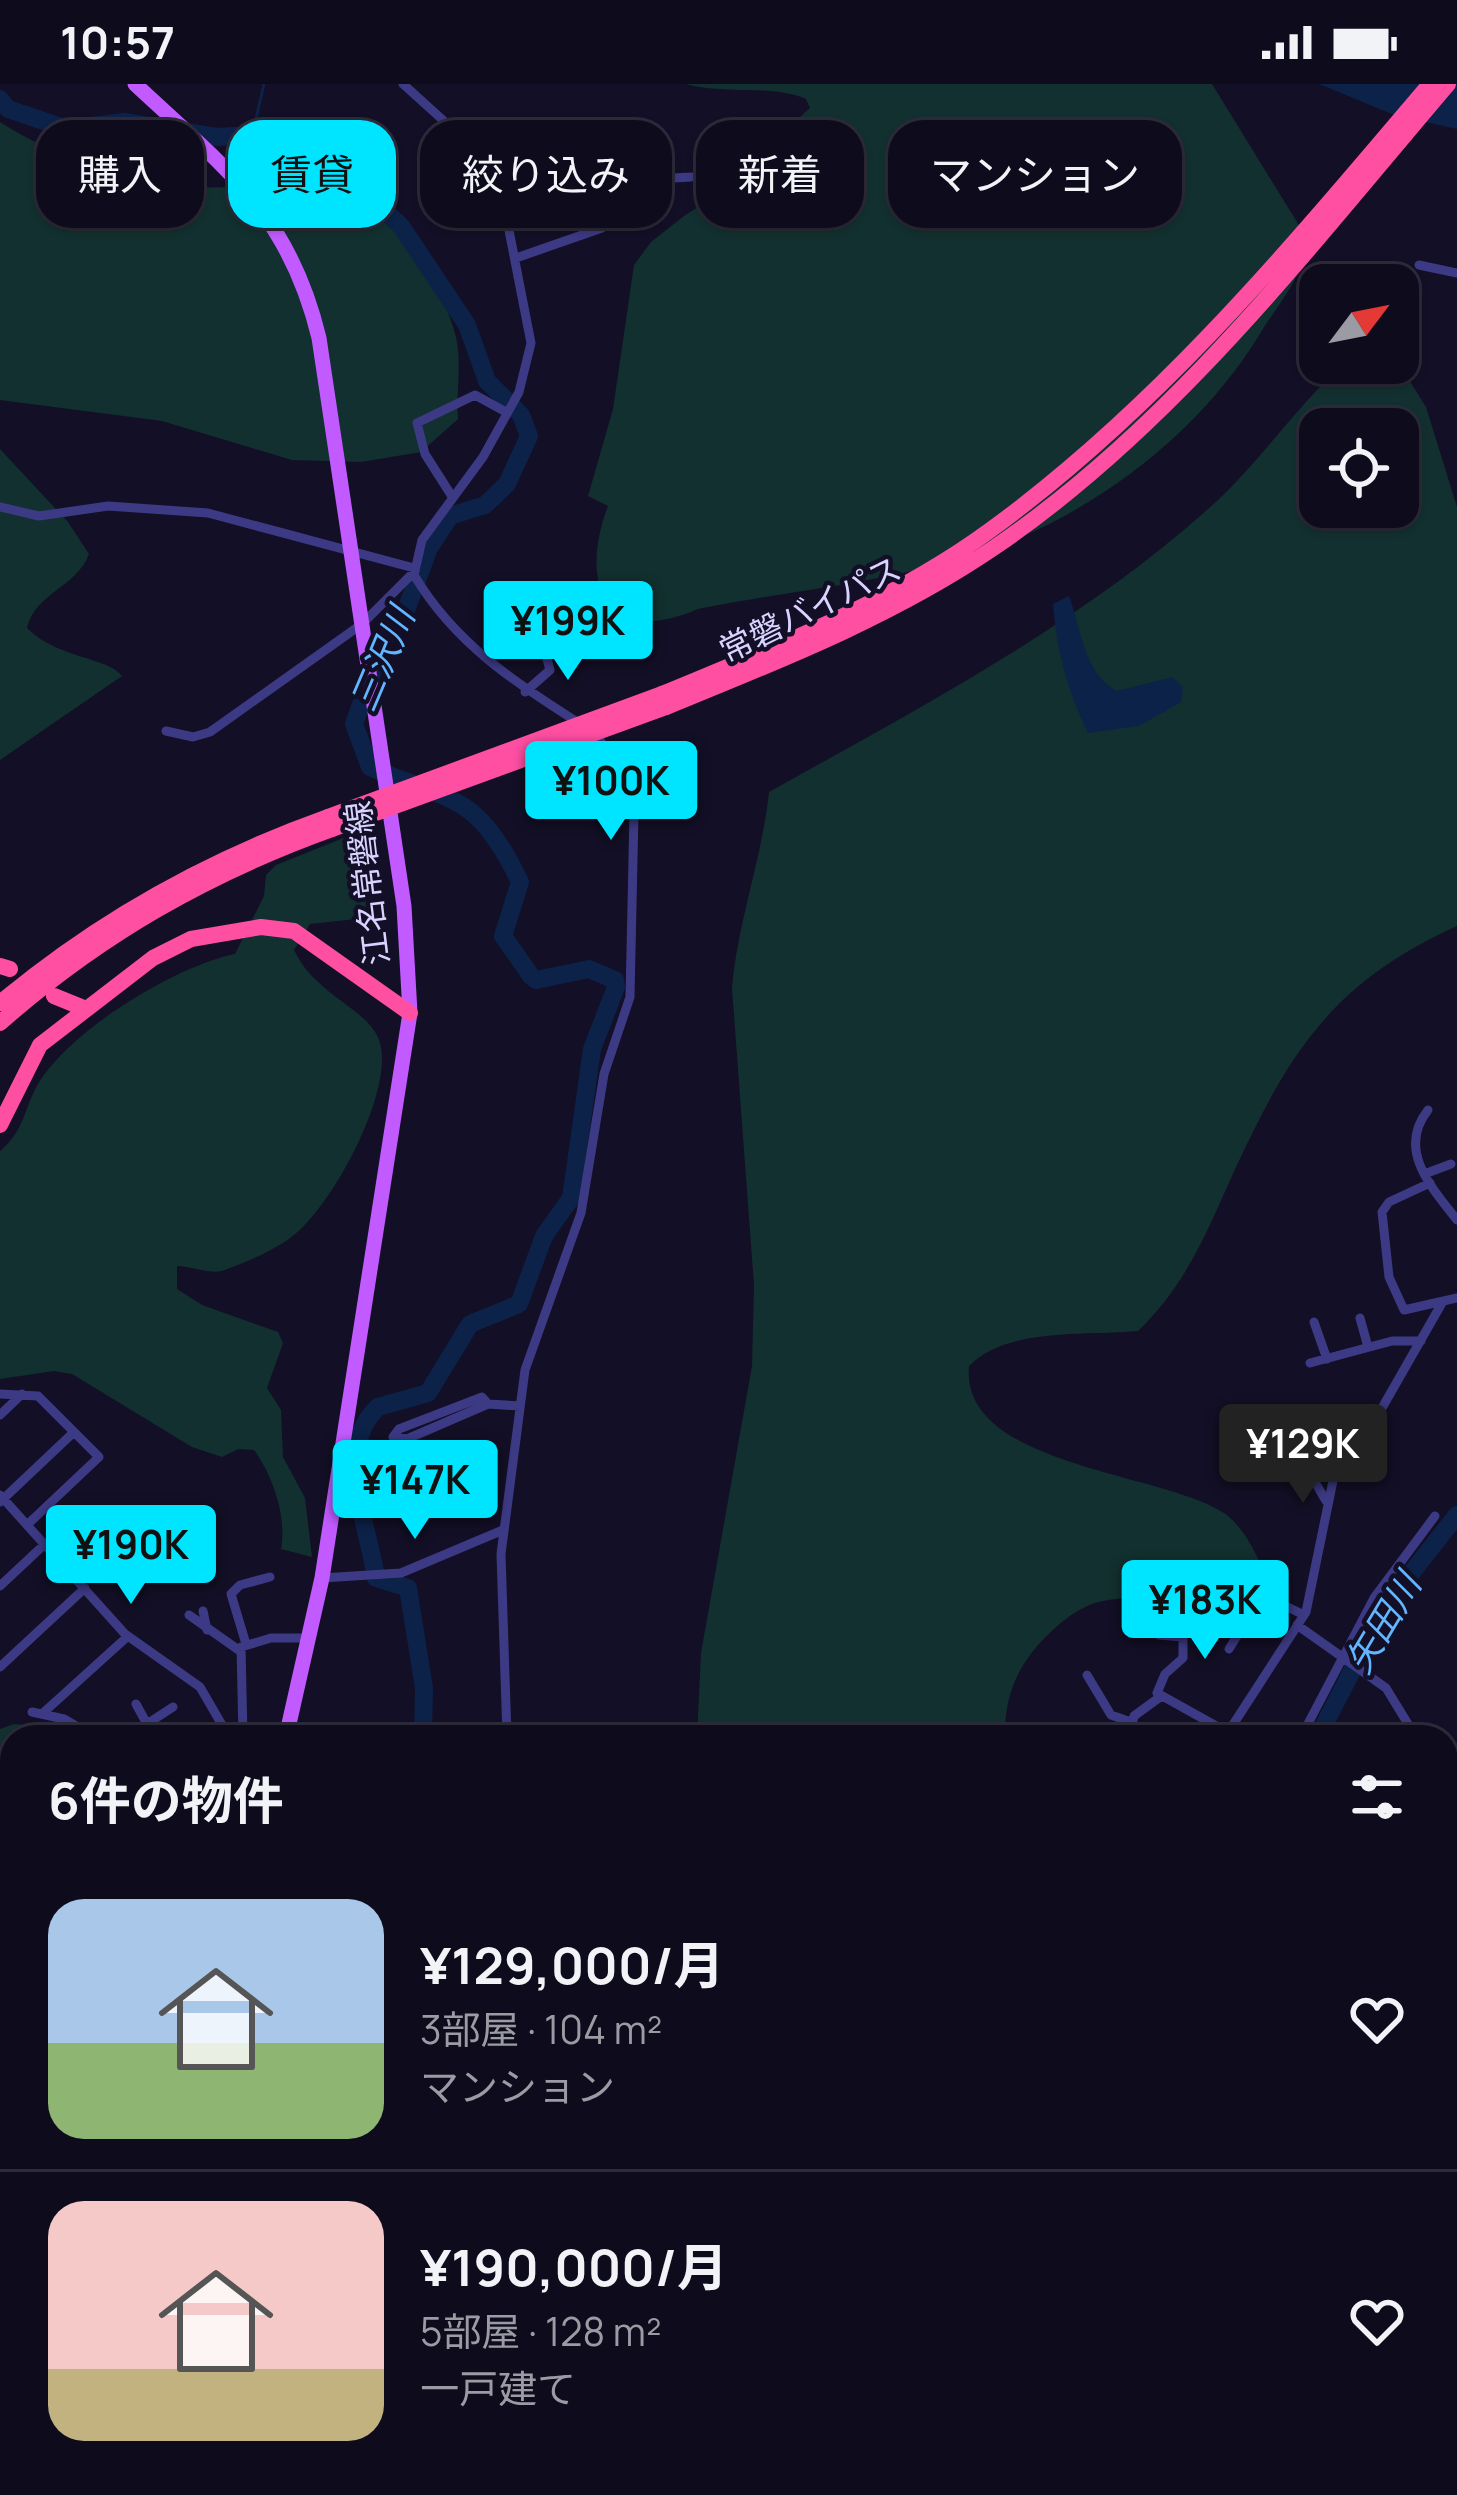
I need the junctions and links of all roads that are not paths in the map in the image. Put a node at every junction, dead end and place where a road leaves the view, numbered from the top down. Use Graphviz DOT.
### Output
graph roads {
  1 [pos="135,84"];
  2 [pos="404,84"];
  3 [pos="1430,84"];
  4 [pos="1448,84"];
  5 [pos="445,120"];
  6 [pos="1382,151"];
  7 [pos="691,178"];
  8 [pos="510,228"];
  9 [pos="516,258"];
  10 [pos="1419,266"];
  11 [pos="1457,273"];
  12 [pos="506,412"];
  13 [pos="452,498"];
  14 [pos="0,507"];
  15 [pos="350,552"];
  16 [pos="414,570"];
  17 [pos="362,624"];
  18 [pos="546,655"];
  19 [pos="525,692"];
  20 [pos="166,731"];
  21 [pos="330,823"];
  22 [pos="54,996"];
  23 [pos="0,1003"];
  24 [pos="86,1009"];
  25 [pos="410,1013"];
  26 [pos="0,1023"];
  27 [pos="1428,1110"];
  28 [pos="0,1125"];
  29 [pos="1451,1164"];
  30 [pos="1428,1178"];
  31 [pos="1457,1220"];
  32 [pos="1457,1298"];
  33 [pos="1442,1303"];
  34 [pos="1360,1318"];
  35 [pos="1314,1322"];
  36 [pos="1421,1341"];
  37 [pos="1368,1347"];
  38 [pos="1327,1359"];
  39 [pos="1310,1364"];
  40 [pos="0,1394"];
  41 [pos="22,1394"];
  42 [pos="488,1404"];
  43 [pos="520,1406"];
  44 [pos="0,1415"];
  45 [pos="74,1432"];
  46 [pos="1312,1437"];
  47 [pos="1,1499"];
  48 [pos="1326,1501"];
  49 [pos="1435,1516"];
  50 [pos="28,1524"];
  51 [pos="503,1530"];
  52 [pos="46,1543"];
  53 [pos="270,1577"];
  54 [pos="322,1578"];
  55 [pos="0,1586"];
  56 [pos="85,1588"];
  57 [pos="1156,1589"];
  58 [pos="203,1611"];
  59 [pos="190,1615"];
  60 [pos="1301,1620"];
  61 [pos="207,1630"];
  62 [pos="127,1636"];
  63 [pos="309,1638"];
  64 [pos="243,1648"];
  65 [pos="1229,1649"];
  66 [pos="1340,1657"];
  67 [pos="0,1667"];
  68 [pos="1087,1675"];
  69 [pos="1160,1696"];
  70 [pos="136,1705"];
  71 [pos="172,1707"];
  72 [pos="1131,1722"];
  73 [pos="147,1724"];
  74 [pos="66,1725"];
  75 [pos="222,1725"];
  76 [pos="243,1725"];
  77 [pos="289,1725"];
  78 [pos="507,1725"];
  79 [pos="1131,1725"];
  80 [pos="1209,1725"];
  81 [pos="1233,1725"];
  82 [pos="1307,1725"];
  83 [pos="1409,1725"];
  1 -- 15 [label="main road, 江名常磐線"];
  2 -- 5 [label="street"];
  3 -- 6 [label="highway, 常磐バイパス"];
  4 -- 6 [label="highway, 常磐バイパス"];
  6 -- 21 [label="highway, 常磐バイパス, bridge"];
  7 -- 9 [label="street"];
  8 -- 9 [label="street"];
  9 -- 12 [label="street"];
  10 -- 11 [label="street"];
  12 -- 13 [label="street"];
  12 -- 13 [label="street"];
  13 -- 16 [label="street"];
  14 -- 15 [label="street"];
  15 -- 16 [label="street"];
  15 -- 17 [label="main road, 江名常磐線"];
  16 -- 17 [label="street"];
  16 -- 19 [label="street"];
  17 -- 20 [label="street"];
  17 -- 25 [label="main road, 江名常磐線"];
  18 -- 19 [label="street"];
  19 -- 43 [label="street"];
  21 -- 23 [label="highway, 常磐バイパス"];
  21 -- 26 [label="highway, 常磐バイパス"];
  22 -- 24 [label="highway"];
  24 -- 25 [label="highway"];
  24 -- 28 [label="highway"];
  25 -- 54 [label="main road, 江名常磐線"];
  27 -- 30 [label="street"];
  29 -- 30 [label="street"];
  30 -- 31 [label="street"];
  30 -- 33 [label="street"];
  32 -- 33 [label="street"];
  33 -- 36 [label="street"];
  34 -- 37 [label="street"];
  35 -- 38 [label="street"];
  36 -- 37 [label="street"];
  36 -- 48 [label="street"];
  37 -- 38 [label="street"];
  38 -- 39 [label="street"];
  40 -- 41 [label="street"];
  41 -- 44 [label="street"];
  41 -- 45 [label="street"];
  42 -- 42 [label="street"];
  42 -- 43 [label="street"];
  43 -- 51 [label="street"];
  45 -- 47 [label="street"];
  45 -- 50 [label="street"];
  46 -- 48 [label="street"];
  47 -- 50 [label="street"];
  48 -- 60 [label="street"];
  49 -- 66 [label="street"];
  50 -- 52 [label="street"];
  51 -- 54 [label="street"];
  51 -- 78 [label="street"];
  52 -- 55 [label="street"];
  52 -- 56 [label="street"];
  53 -- 64 [label="street"];
  54 -- 63 [label="main road, 江名常磐線"];
  56 -- 62 [label="street"];
  56 -- 67 [label="street"];
  57 -- 69 [label="street"];
  58 -- 61 [label="street"];
  59 -- 61 [label="street"];
  60 -- 65 [label="street"];
  60 -- 66 [label="street"];
  60 -- 81 [label="street"];
  61 -- 64 [label="street"];
  62 -- 74 [label="street"];
  62 -- 75 [label="street"];
  63 -- 64 [label="street"];
  63 -- 77 [label="main road, 江名常磐線"];
  64 -- 76 [label="street"];
  66 -- 82 [label="street"];
  66 -- 83 [label="street"];
  68 -- 72 [label="street"];
  69 -- 72 [label="street"];
  69 -- 80 [label="street"];
  70 -- 73 [label="street"];
  71 -- 73 [label="street"];
  72 -- 79 [label="street"];
}
